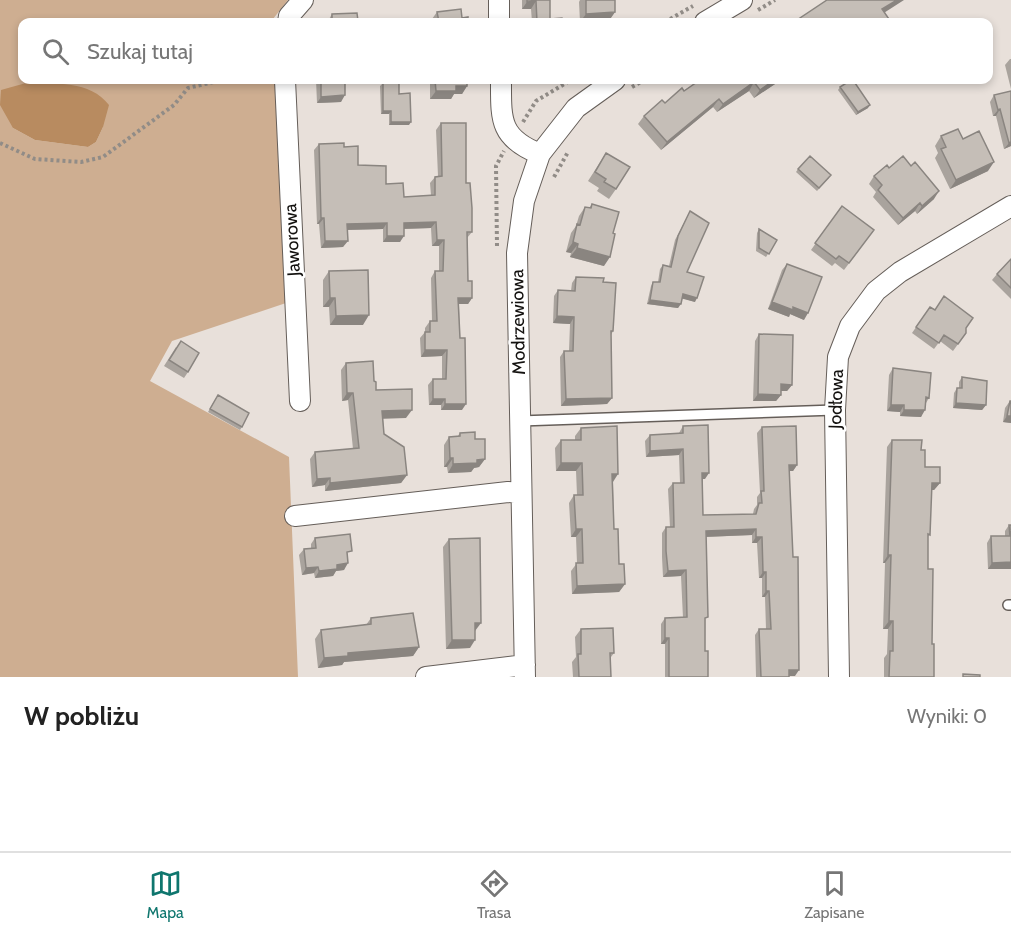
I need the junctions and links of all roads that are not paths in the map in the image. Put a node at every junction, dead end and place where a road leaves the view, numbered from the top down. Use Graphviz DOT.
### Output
graph roads {
  1 [pos="303,0"];
  2 [pos="499,0"];
  3 [pos="742,0"];
  4 [pos="289,18"];
  5 [pos="499,18"];
  6 [pos="712,18"];
  7 [pos="285,84"];
  8 [pos="501,84"];
  9 [pos="621,85"];
  10 [pos="540,154"];
  11 [pos="1011,206"];
  12 [pos="300,401"];
  13 [pos="834,410"];
  14 [pos="520,422"];
  15 [pos="521,493"];
  16 [pos="295,516"];
  17 [pos="525,671"];
  18 [pos="426,677"];
  19 [pos="839,677"];
  1 -- 4 [label="street"];
  2 -- 5 [label="street"];
  3 -- 6 [label="street"];
  7 -- 12 [label="street, Jaworowa"];
  8 -- 10 [label="street"];
  9 -- 10 [label="street, Modrzewiowa"];
  10 -- 14 [label="street, Modrzewiowa"];
  11 -- 13 [label="street, Jodłowa"];
  13 -- 14 [label="lane"];
  13 -- 19 [label="street, Jodłowa"];
  14 -- 15 [label="street, Modrzewiowa"];
  15 -- 16 [label="street"];
  15 -- 17 [label="street, Modrzewiowa"];
  17 -- 18 [label="street, Modrzewiowa"];
}
